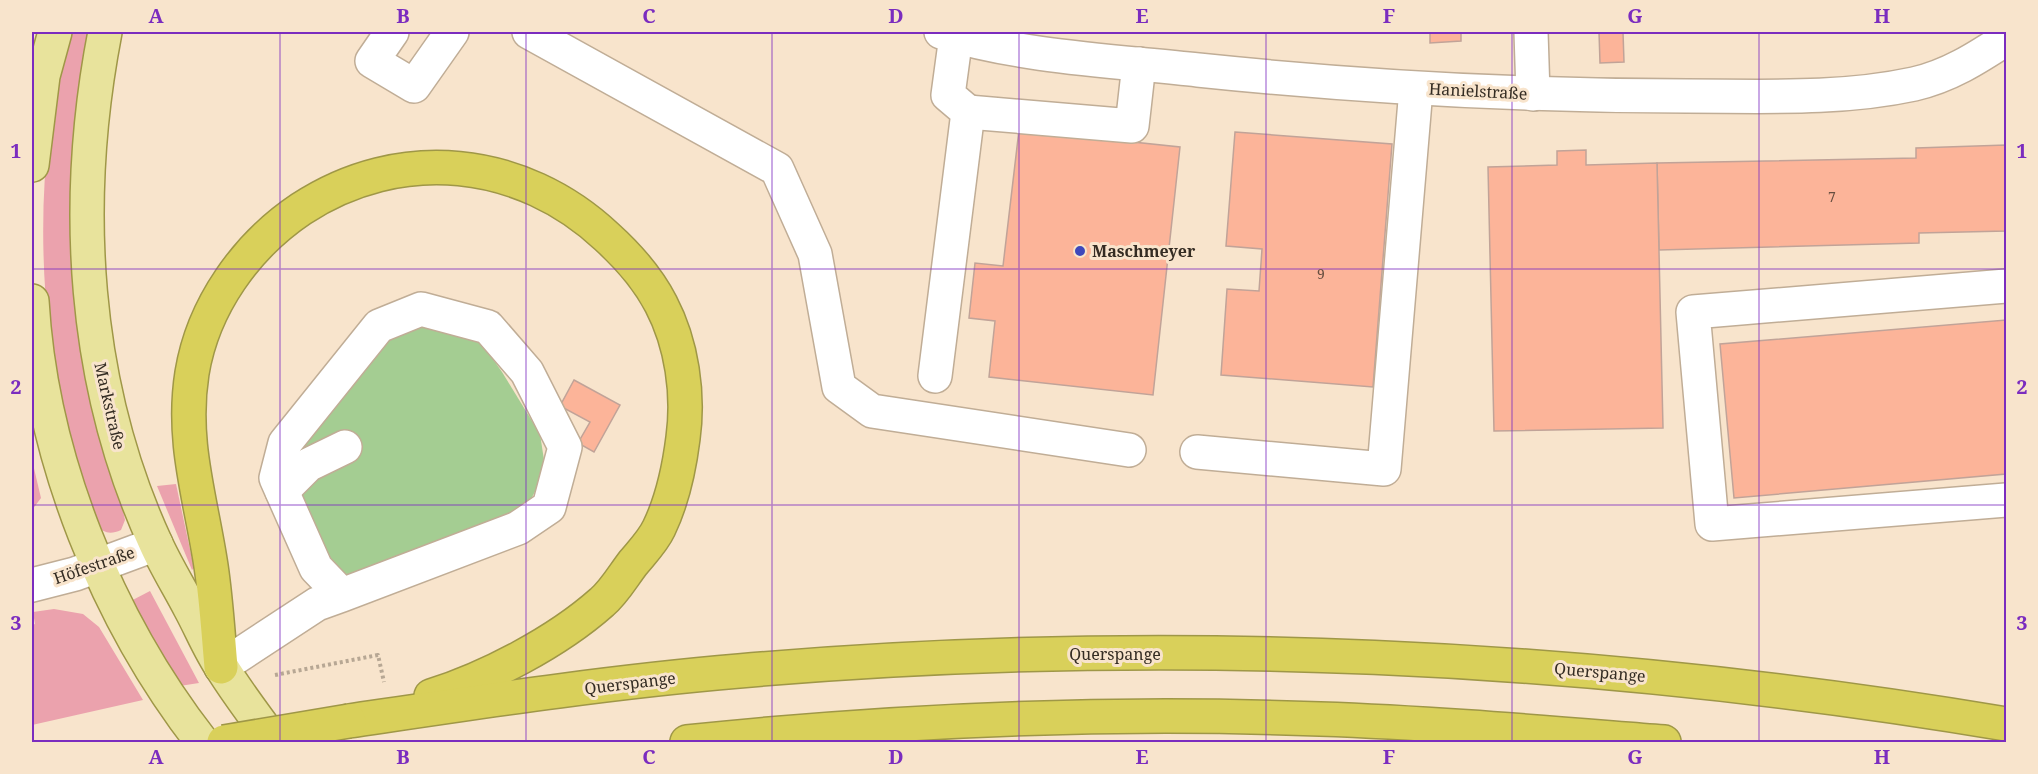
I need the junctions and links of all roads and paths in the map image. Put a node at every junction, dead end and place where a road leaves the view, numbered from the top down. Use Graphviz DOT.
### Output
graph roads {
  1 [pos="55,32"];
  2 [pos="105,32"];
  3 [pos="392,32"];
  4 [pos="452,32"];
  5 [pos="528,32"];
  6 [pos="1531,32"];
  7 [pos="948,34"];
  8 [pos="2007,39"];
  9 [pos="1079,44"];
  10 [pos="1139,64"];
  11 [pos="1416,89"];
  12 [pos="1533,94"];
  13 [pos="968,112"];
  14 [pos="32,165"];
  15 [pos="2007,286"];
  16 [pos="32,301"];
  17 [pos="935,376"];
  18 [pos="345,447"];
  19 [pos="1129,450"];
  20 [pos="1197,452"];
  21 [pos="282,491"];
  22 [pos="2007,500"];
  23 [pos="156,544"];
  24 [pos="99,565"];
  25 [pos="32,585"];
  26 [pos="342,596"];
  27 [pos="221,667"];
  28 [pos="304,669"];
  29 [pos="388,710"];
  30 [pos="349,721"];
  31 [pos="2007,723"];
  32 [pos="202,742"];
  33 [pos="224,742"];
  34 [pos="274,742"];
  35 [pos="687,742"];
  36 [pos="1664,742"];
  1 -- 14 [label="main road"];
  2 -- 23 [label="main road, Markstraße"];
  3 -- 4 [label="street"];
  5 -- 19 [label="street"];
  6 -- 12 [label="street"];
  7 -- 9 [label="street, Hanielstraße"];
  7 -- 13 [label="street"];
  8 -- 12 [label="street, Hanielstraße"];
  9 -- 10 [label="street, Hanielstraße"];
  10 -- 11 [label="street, Hanielstraße"];
  10 -- 13 [label="street"];
  11 -- 12 [label="street, Hanielstraße"];
  11 -- 20 [label="street"];
  13 -- 17 [label="street"];
  15 -- 22 [label="street"];
  16 -- 24 [label="main road"];
  18 -- 21 [label="street"];
  21 -- 26 [label="street"];
  21 -- 26 [label="street"];
  23 -- 24 [label="street, Höfestraße"];
  23 -- 27 [label="main road, Markstraße"];
  24 -- 25 [label="street, Höfestraße"];
  24 -- 32 [label="main road"];
  26 -- 27 [label="street"];
  27 -- 29 [label="highway"];
  27 -- 34 [label="main road, Markstraße"];
  28 -- 29 [label="path"];
  29 -- 30 [label="highway"];
  30 -- 31 [label="highway, Querspange"];
  30 -- 33 [label="highway, Querspange, bridge"];
  35 -- 36 [label="highway"];
}
